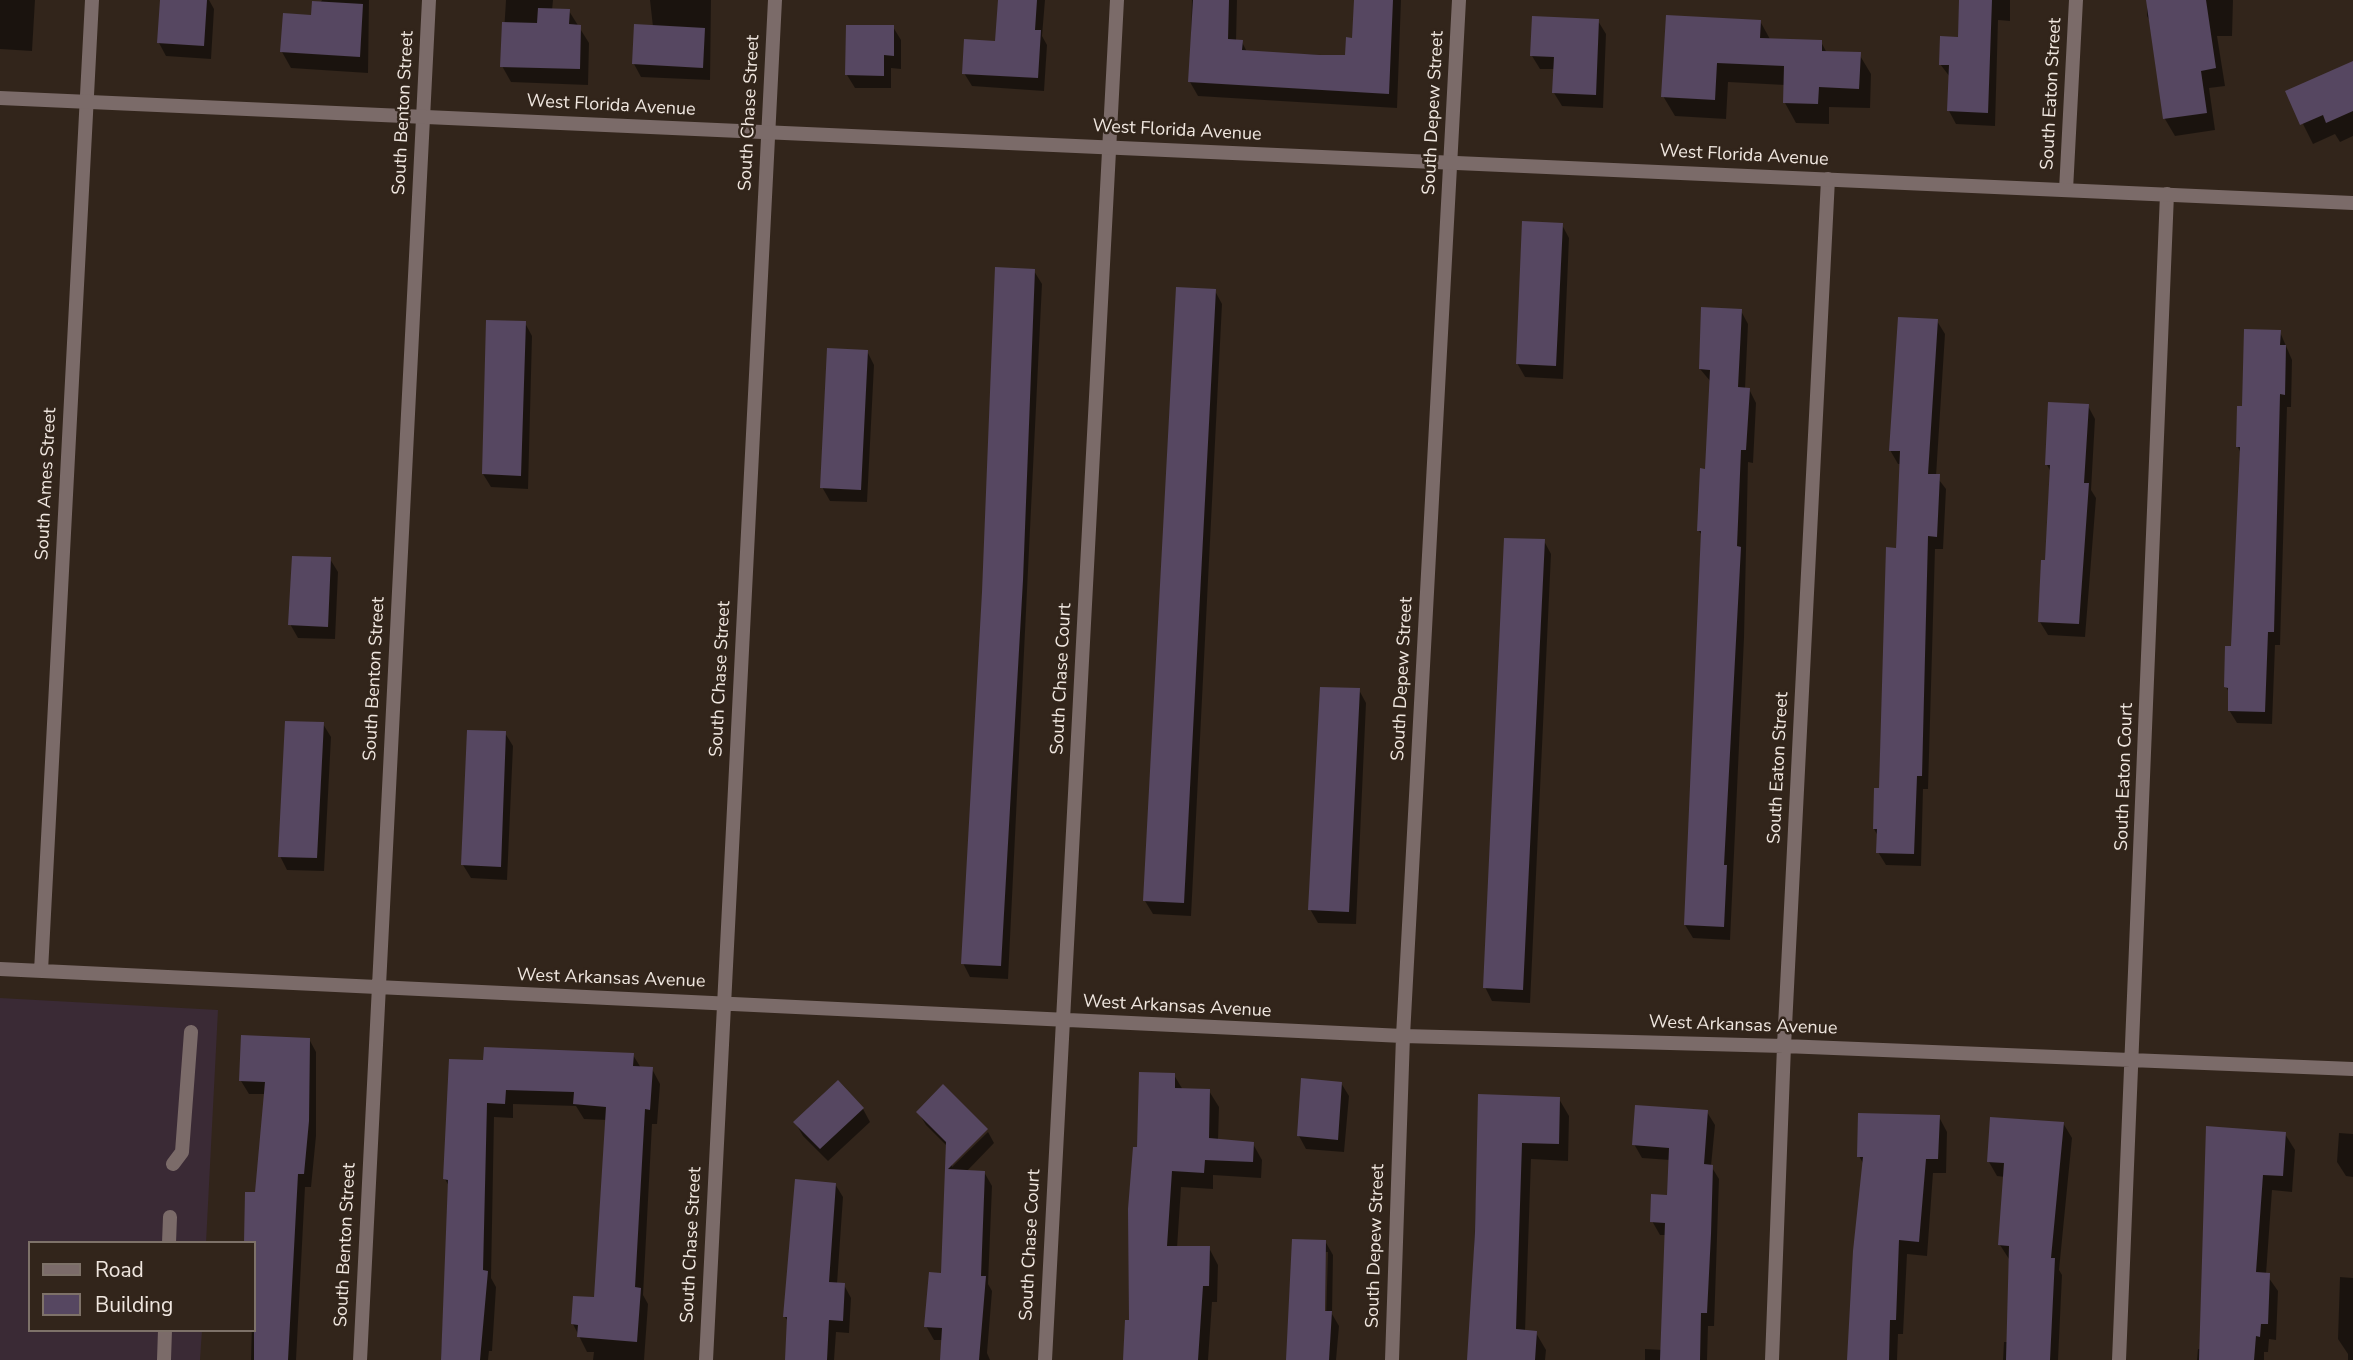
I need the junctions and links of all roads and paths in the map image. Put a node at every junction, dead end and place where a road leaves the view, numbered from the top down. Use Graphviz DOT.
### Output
graph roads {
  1 [pos="92,0"];
  2 [pos="429,0"];
  3 [pos="775,0"];
  4 [pos="1117,0"];
  5 [pos="1459,0"];
  6 [pos="2076,0"];
  7 [pos="0,98"];
  8 [pos="86,102"];
  9 [pos="423,117"];
  10 [pos="769,132"];
  11 [pos="1110,147"];
  12 [pos="1451,162"];
  13 [pos="1828,179"];
  14 [pos="2066,190"];
  15 [pos="2167,194"];
  16 [pos="2353,202"];
  17 [pos="0,969"];
  18 [pos="41,971"];
  19 [pos="378,989"];
  20 [pos="724,1003"];
  21 [pos="1062,1021"];
  22 [pos="191,1032"];
  23 [pos="1403,1036"];
  24 [pos="1784,1046"];
  25 [pos="2133,1061"];
  26 [pos="2353,1069"];
  27 [pos="173,1164"];
  28 [pos="170,1217"];
  29 [pos="169,1241"];
  30 [pos="165,1332"];
  31 [pos="164,1360"];
  32 [pos="360,1360"];
  33 [pos="706,1360"];
  34 [pos="1045,1360"];
  35 [pos="1392,1360"];
  36 [pos="1772,1360"];
  37 [pos="2119,1360"];
  1 -- 8 [label="street, South Ames Street"];
  2 -- 9 [label="street, South Benton Street"];
  3 -- 10 [label="street, South Chase Street"];
  4 -- 11 [label="street, South Chase Court"];
  5 -- 12 [label="street, South Depew Street"];
  6 -- 14 [label="street, South Eaton Street"];
  7 -- 8 [label="street, West Florida Avenue"];
  8 -- 9 [label="street, West Florida Avenue"];
  8 -- 18 [label="street, South Ames Street"];
  9 -- 10 [label="street, West Florida Avenue"];
  9 -- 19 [label="street, South Benton Street"];
  10 -- 11 [label="street, West Florida Avenue"];
  10 -- 20 [label="street, South Chase Street"];
  11 -- 12 [label="street, West Florida Avenue"];
  11 -- 21 [label="street, South Chase Court"];
  12 -- 13 [label="street, West Florida Avenue"];
  12 -- 23 [label="street, South Depew Street"];
  13 -- 14 [label="street, West Florida Avenue"];
  13 -- 24 [label="street, South Eaton Street"];
  14 -- 15 [label="street, West Florida Avenue"];
  15 -- 16 [label="street, West Florida Avenue"];
  15 -- 25 [label="street, South Eaton Court"];
  17 -- 18 [label="street, West Arkansas Avenue"];
  18 -- 19 [label="street, West Arkansas Avenue"];
  19 -- 20 [label="street, West Arkansas Avenue"];
  19 -- 32 [label="street, South Benton Street"];
  20 -- 21 [label="street, West Arkansas Avenue"];
  20 -- 33 [label="street, South Chase Street"];
  21 -- 23 [label="street, West Arkansas Avenue"];
  21 -- 34 [label="street, South Chase Court"];
  22 -- 27 [label="street"];
  23 -- 24 [label="street, West Arkansas Avenue"];
  23 -- 35 [label="street, South Depew Street"];
  24 -- 25 [label="street, West Arkansas Avenue"];
  24 -- 36 [label="street, South Eaton Street"];
  25 -- 26 [label="street, West Arkansas Avenue"];
  25 -- 37 [label="street, South Eaton Court"];
  28 -- 29 [label="street"];
  30 -- 31 [label="street"];
}
